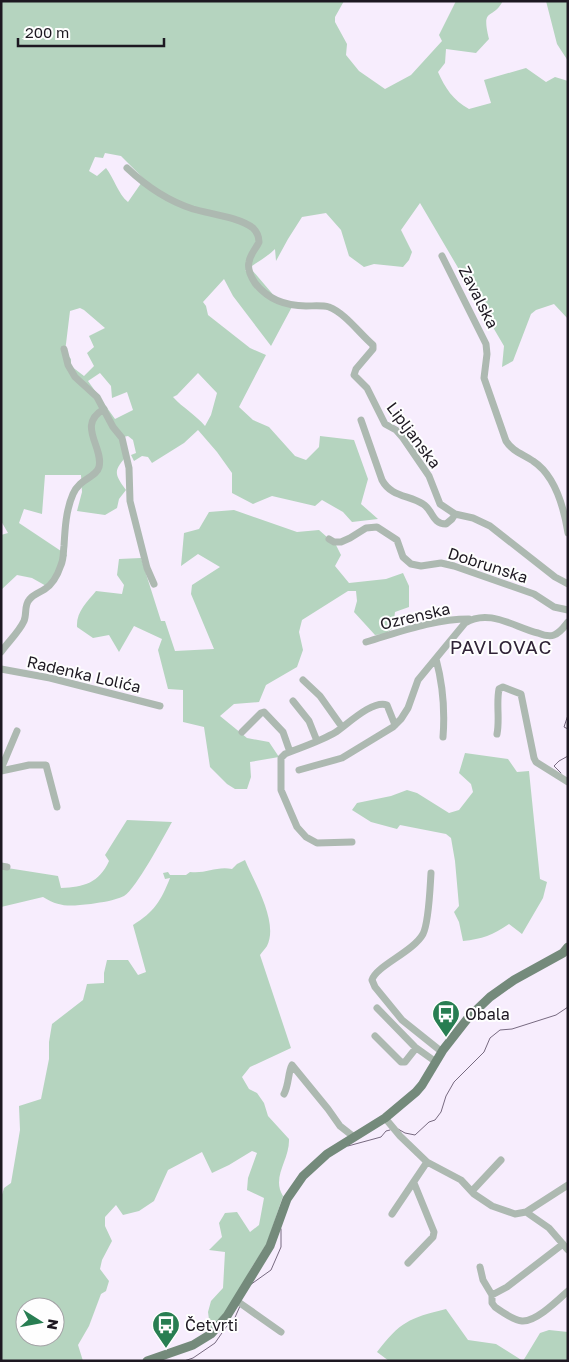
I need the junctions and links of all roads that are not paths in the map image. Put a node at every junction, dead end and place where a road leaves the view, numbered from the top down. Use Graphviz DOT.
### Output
graph roads {
  1 [pos="127,168"];
  2 [pos="442,256"];
  3 [pos="64,349"];
  4 [pos="104,409"];
  5 [pos="361,420"];
  6 [pos="455,514"];
  7 [pos="568,533"];
  8 [pos="329,539"];
  9 [pos="154,584"];
  10 [pos="568,584"];
  11 [pos="568,610"];
  12 [pos="470,620"];
  13 [pos="568,622"];
  14 [pos="366,642"];
  15 [pos="1,652"];
  16 [pos="436,659"];
  17 [pos="1,669"];
  18 [pos="303,680"];
  19 [pos="293,702"];
  20 [pos="160,706"];
  21 [pos="395,725"];
  22 [pos="342,727"];
  23 [pos="17,731"];
  24 [pos="242,732"];
  25 [pos="497,734"];
  26 [pos="443,737"];
  27 [pos="317,741"];
  28 [pos="290,752"];
  29 [pos="1,770"];
  30 [pos="299,770"];
  31 [pos="568,782"];
  32 [pos="57,808"];
  33 [pos="352,842"];
  34 [pos="431,873"];
  35 [pos="568,947"];
  36 [pos="377,1008"];
  37 [pos="375,1036"];
  38 [pos="416,1048"];
  39 [pos="442,1052"];
  40 [pos="436,1062"];
  41 [pos="284,1094"];
  42 [pos="387,1122"];
  43 [pos="354,1137"];
  44 [pos="501,1160"];
  45 [pos="427,1162"];
  46 [pos="414,1182"];
  47 [pos="568,1185"];
  48 [pos="472,1191"];
  49 [pos="526,1212"];
  50 [pos="392,1214"];
  51 [pos="565,1247"];
  52 [pos="408,1263"];
  53 [pos="480,1267"];
  54 [pos="568,1292"];
  55 [pos="492,1295"];
  56 [pos="240,1303"];
  57 [pos="281,1332"];
  58 [pos="163,1358"];
  59 [pos="147,1361"];
  1 -- 6 [label="street, Lipljanska"];
  2 -- 7 [label="street, Zavalska"];
  3 -- 4 [label="street"];
  4 -- 9 [label="street"];
  4 -- 15 [label="street, Radenka Lolića"];
  5 -- 6 [label="street, Lipljanska"];
  6 -- 10 [label="street, Lipljanska"];
  8 -- 11 [label="street, Dobrunska"];
  12 -- 13 [label="street, Ozrenska"];
  12 -- 14 [label="street, Ozrenska"];
  12 -- 16 [label="street, Ozrenska"];
  16 -- 21 [label="street, Ozrenska"];
  16 -- 26 [label="street"];
  17 -- 20 [label="street, Radenka Lolića"];
  18 -- 22 [label="street"];
  19 -- 27 [label="street"];
  21 -- 22 [label="street"];
  21 -- 30 [label="street, Ozrenska"];
  22 -- 27 [label="street"];
  23 -- 29 [label="street"];
  24 -- 28 [label="street"];
  25 -- 31 [label="street"];
  27 -- 28 [label="street"];
  28 -- 33 [label="street"];
  29 -- 32 [label="street"];
  34 -- 39 [label="street"];
  35 -- 39 [label="main road"];
  36 -- 38 [label="street"];
  37 -- 38 [label="street"];
  38 -- 40 [label="street"];
  39 -- 40 [label="main road"];
  40 -- 42 [label="main road"];
  41 -- 43 [label="street"];
  42 -- 43 [label="main road"];
  42 -- 45 [label="street"];
  43 -- 56 [label="main road"];
  44 -- 48 [label="street"];
  45 -- 46 [label="street"];
  45 -- 48 [label="street"];
  46 -- 50 [label="street"];
  46 -- 52 [label="street"];
  47 -- 49 [label="street"];
  48 -- 49 [label="street"];
  49 -- 51 [label="street"];
  51 -- 55 [label="street"];
  53 -- 55 [label="street"];
  54 -- 55 [label="street"];
  56 -- 57 [label="street"];
  56 -- 58 [label="main road"];
  58 -- 59 [label="main road"];
}
